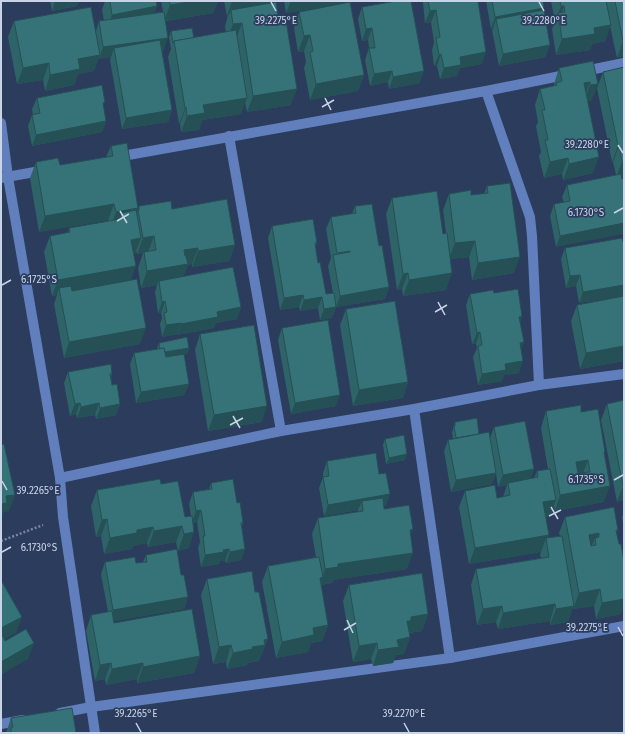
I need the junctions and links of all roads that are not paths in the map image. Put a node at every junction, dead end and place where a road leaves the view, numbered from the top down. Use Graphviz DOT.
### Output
graph roads {
  1 [pos="624,63"];
  2 [pos="486,91"];
  3 [pos="1,123"];
  4 [pos="229,136"];
  5 [pos="107,158"];
  6 [pos="53,168"];
  7 [pos="4,177"];
  8 [pos="624,374"];
  9 [pos="539,385"];
  10 [pos="414,409"];
  11 [pos="281,431"];
  12 [pos="60,478"];
  13 [pos="624,626"];
  14 [pos="450,658"];
  15 [pos="91,707"];
  16 [pos="53,714"];
  17 [pos="31,718"];
  18 [pos="1,724"];
  19 [pos="95,733"];
  1 -- 2 [label="street"];
  2 -- 4 [label="street"];
  2 -- 9 [label="street"];
  3 -- 7 [label="street"];
  4 -- 5 [label="street"];
  4 -- 11 [label="street"];
  6 -- 7 [label="street"];
  7 -- 12 [label="street"];
  8 -- 9 [label="street"];
  9 -- 10 [label="street"];
  10 -- 11 [label="street"];
  10 -- 14 [label="street"];
  11 -- 12 [label="street"];
  12 -- 15 [label="street"];
  13 -- 14 [label="street"];
  14 -- 15 [label="street"];
  15 -- 16 [label="street"];
  15 -- 19 [label="street"];
  17 -- 18 [label="street"];
}
